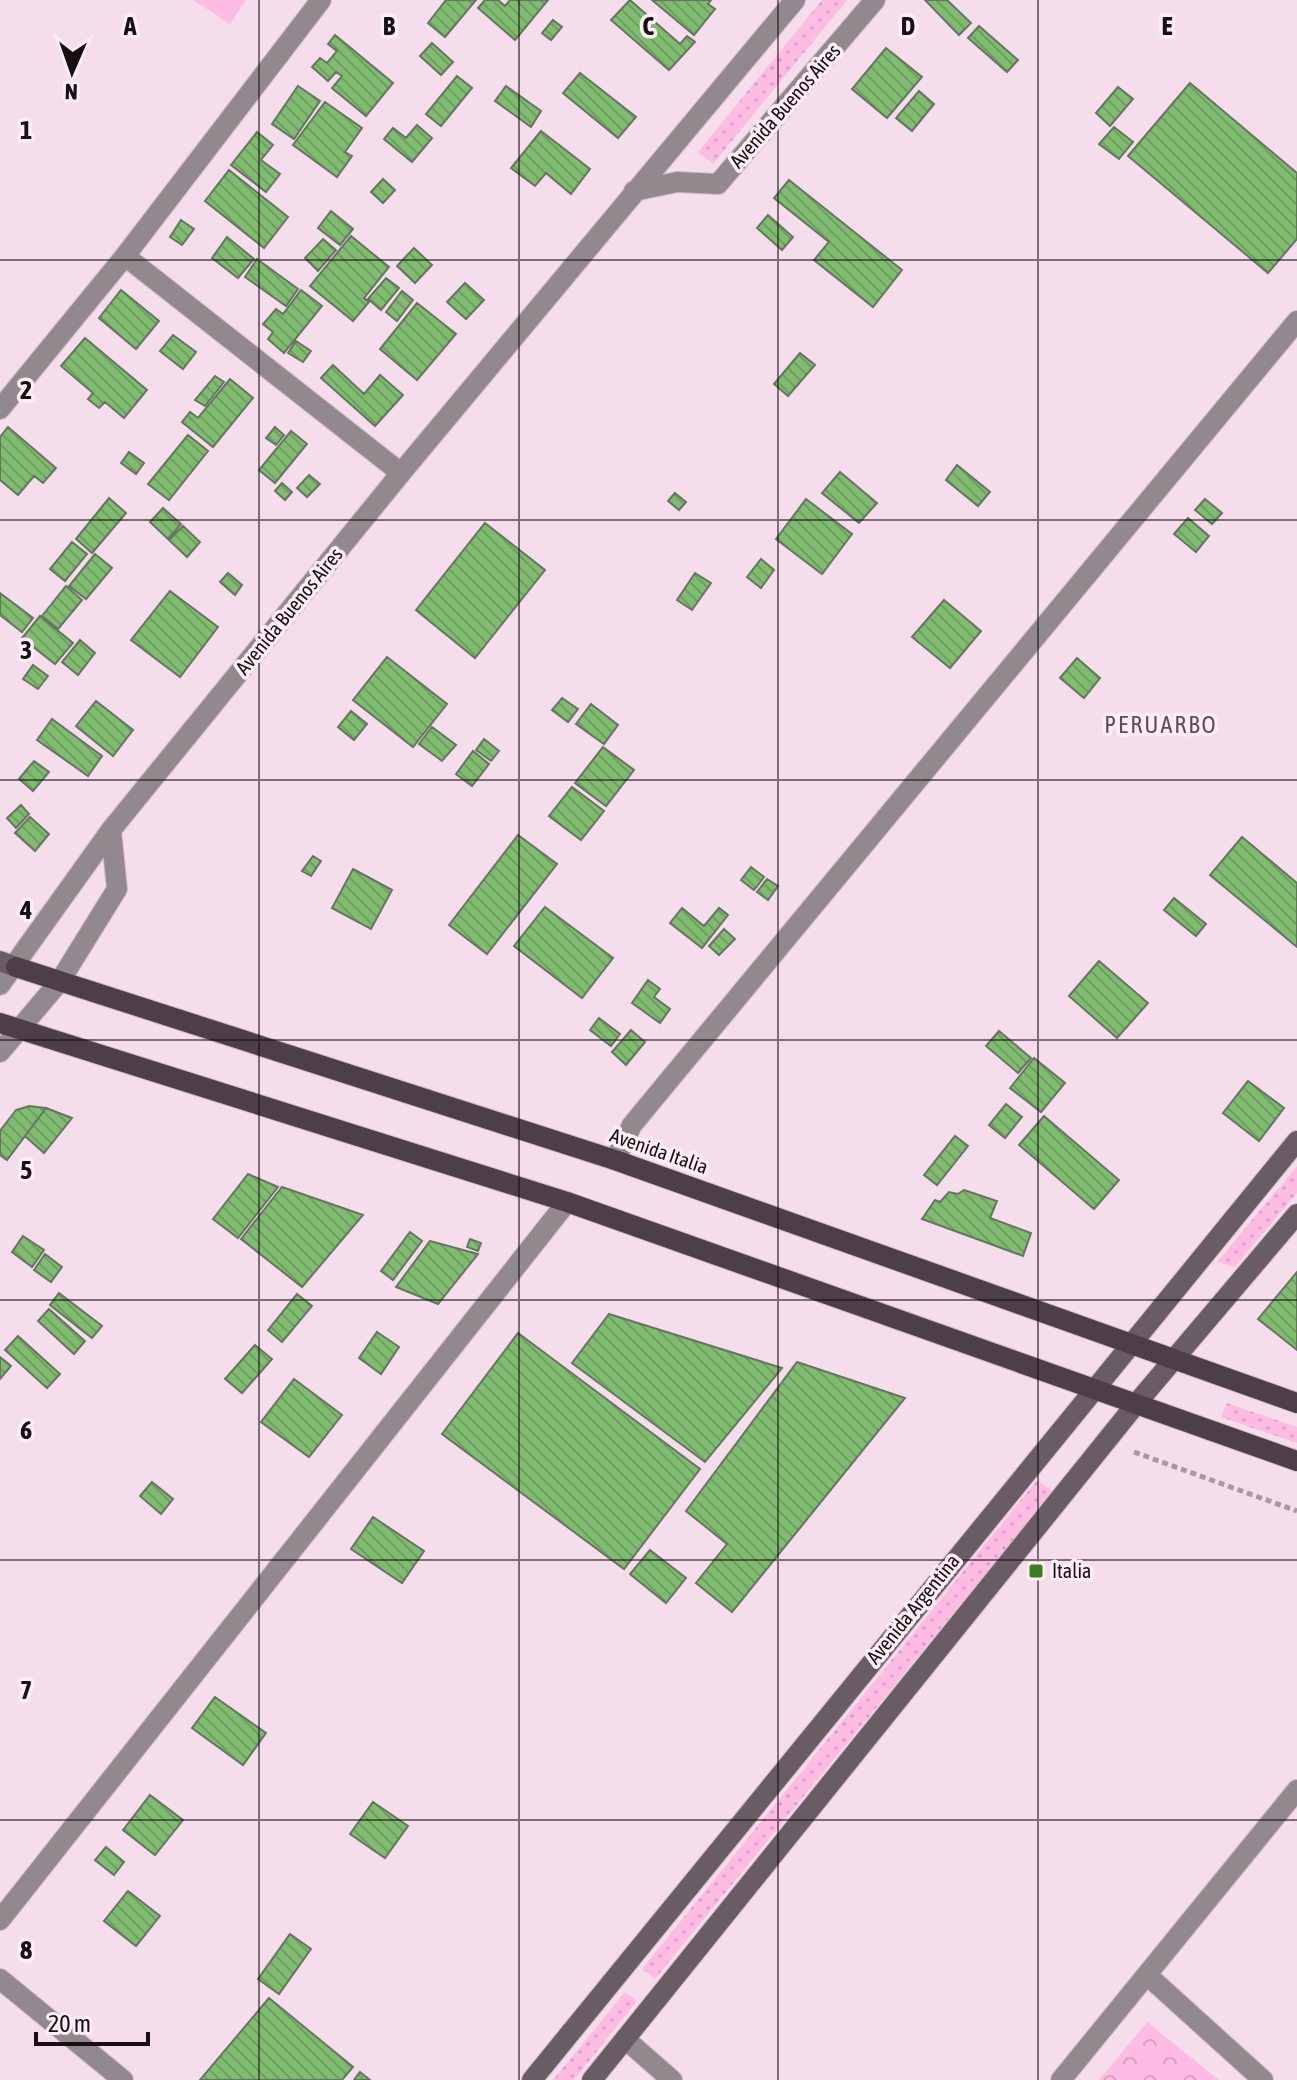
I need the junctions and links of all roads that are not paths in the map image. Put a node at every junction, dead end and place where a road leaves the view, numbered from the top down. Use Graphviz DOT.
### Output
graph roads {
  1 [pos="321,0"];
  2 [pos="795,0"];
  3 [pos="875,0"];
  4 [pos="634,191"];
  5 [pos="125,256"];
  6 [pos="1297,321"];
  7 [pos="0,409"];
  8 [pos="401,473"];
  9 [pos="111,830"];
  10 [pos="8,964"];
  11 [pos="60,981"];
  12 [pos="0,985"];
  13 [pos="9,1025"];
  14 [pos="0,1052"];
  15 [pos="1297,1141"];
  16 [pos="615,1160"];
  17 [pos="567,1202"];
  18 [pos="1297,1214"];
  19 [pos="1129,1344"];
  20 [pos="1177,1360"];
  21 [pos="1092,1389"];
  22 [pos="1297,1403"];
  23 [pos="1136,1404"];
  24 [pos="1297,1461"];
  25 [pos="1297,1790"];
  26 [pos="0,1920"];
  27 [pos="1147,1975"];
  28 [pos="0,1979"];
  29 [pos="625,2039"];
  30 [pos="123,2080"];
  31 [pos="532,2080"];
  32 [pos="592,2080"];
  33 [pos="672,2080"];
  34 [pos="1061,2080"];
  35 [pos="1263,2080"];
  1 -- 5 [label="street"];
  2 -- 4 [label="street, Avenida Buenos Aires"];
  3 -- 4 [label="street, Avenida Buenos Aires"];
  4 -- 8 [label="street, Avenida Buenos Aires"];
  5 -- 7 [label="street"];
  5 -- 8 [label="street"];
  6 -- 16 [label="street"];
  8 -- 9 [label="street, Avenida Buenos Aires"];
  9 -- 10 [label="street, Avenida Buenos Aires"];
  9 -- 11 [label="street"];
  10 -- 11 [label="main road, Avenida Italia"];
  10 -- 12 [label="street"];
  11 -- 13 [label="street"];
  11 -- 16 [label="main road, Avenida Italia"];
  13 -- 14 [label="street"];
  13 -- 17 [label="main road"];
  15 -- 19 [label="main road, Avenida Argentina"];
  16 -- 19 [label="main road, Avenida Italia"];
  17 -- 21 [label="main road"];
  17 -- 26 [label="street"];
  18 -- 20 [label="main road"];
  19 -- 20 [label="main road, Avenida Italia"];
  19 -- 21 [label="main road, Avenida Argentina"];
  20 -- 22 [label="main road, Avenida Italia"];
  20 -- 23 [label="main road"];
  21 -- 23 [label="main road"];
  21 -- 31 [label="main road, Avenida Argentina"];
  23 -- 24 [label="main road"];
  23 -- 29 [label="main road"];
  25 -- 27 [label="street"];
  27 -- 34 [label="street"];
  27 -- 35 [label="street"];
  28 -- 30 [label="street"];
  29 -- 32 [label="main road"];
  29 -- 33 [label="street"];
}
